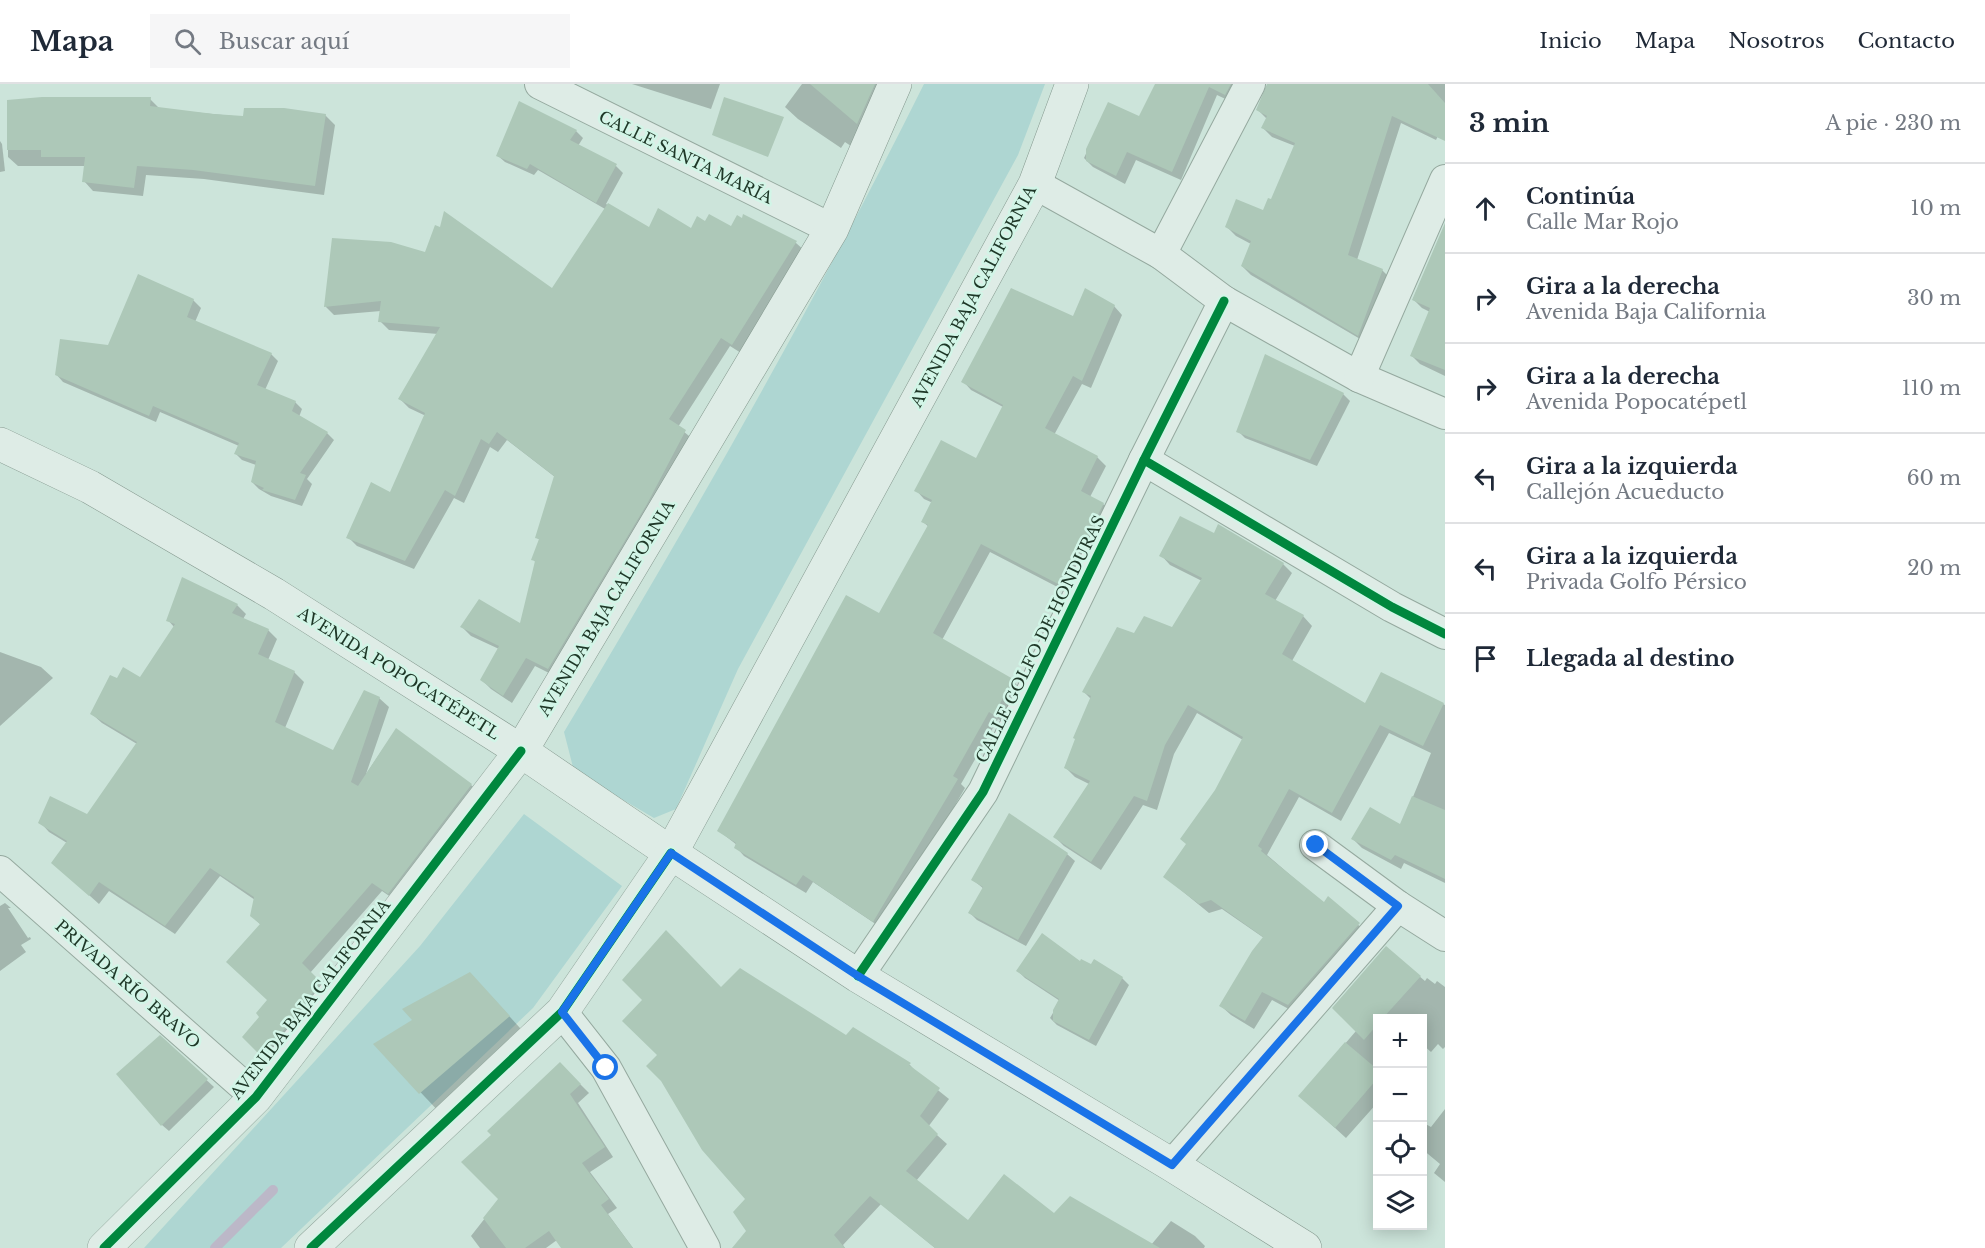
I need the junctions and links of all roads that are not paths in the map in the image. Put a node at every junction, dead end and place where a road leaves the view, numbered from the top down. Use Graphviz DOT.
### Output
graph roads {
  1 [pos="540,84"];
  2 [pos="895,84"];
  3 [pos="1072,84"];
  4 [pos="1250,84"];
  5 [pos="1445,180"];
  6 [pos="1035,184"];
  7 [pos="832,229"];
  8 [pos="1161,254"];
  9 [pos="1224,301"];
  10 [pos="1359,377"];
  11 [pos="1445,414"];
  12 [pos="0,444"];
  13 [pos="1144,460"];
  14 [pos="1445,634"];
  15 [pos="521,751"];
  16 [pos="1316,845"];
  17 [pos="671,853"];
  18 [pos="0,872"];
  19 [pos="1398,906"];
  20 [pos="1445,936"];
  21 [pos="858,976"];
  22 [pos="562,1012"];
  23 [pos="256,1097"];
  24 [pos="1172,1165"];
  25 [pos="104,1248"];
  26 [pos="311,1248"];
  27 [pos="705,1248"];
  28 [pos="1305,1248"];
  1 -- 7 [label="street, CALLE SANTA MARÍA"];
  2 -- 7 [label="main road, AVENIDA BAJA CALIFORNIA"];
  3 -- 6 [label="main road, AVENIDA BAJA CALIFORNIA"];
  4 -- 8 [label="street"];
  5 -- 10 [label="street"];
  6 -- 8 [label="street"];
  6 -- 17 [label="main road, AVENIDA BAJA CALIFORNIA"];
  7 -- 15 [label="main road, AVENIDA BAJA CALIFORNIA"];
  8 -- 9 [label="street"];
  9 -- 10 [label="street"];
  9 -- 13 [label="street, CALLE GOLFO DE HONDURAS"];
  10 -- 11 [label="street"];
  12 -- 15 [label="main road, AVENIDA POPOCATÉPETL"];
  13 -- 14 [label="street"];
  13 -- 21 [label="street, CALLE GOLFO DE HONDURAS"];
  15 -- 17 [label="main road, AVENIDA POPOCATÉPETL"];
  15 -- 23 [label="main road, AVENIDA BAJA CALIFORNIA"];
  16 -- 19 [label="street"];
  17 -- 21 [label="main road, AVENIDA POPOCATÉPETL"];
  17 -- 22 [label="main road, AVENIDA BAJA CALIFORNIA"];
  18 -- 23 [label="street, PRIVADA RÍO BRAVO"];
  19 -- 20 [label="street"];
  19 -- 24 [label="street"];
  21 -- 24 [label="main road, AVENIDA POPOCATÉPETL"];
  22 -- 26 [label="main road, AVENIDA BAJA CALIFORNIA"];
  22 -- 27 [label="street"];
  23 -- 25 [label="main road, AVENIDA BAJA CALIFORNIA"];
  24 -- 28 [label="main road, AVENIDA POPOCATÉPETL"];
}
